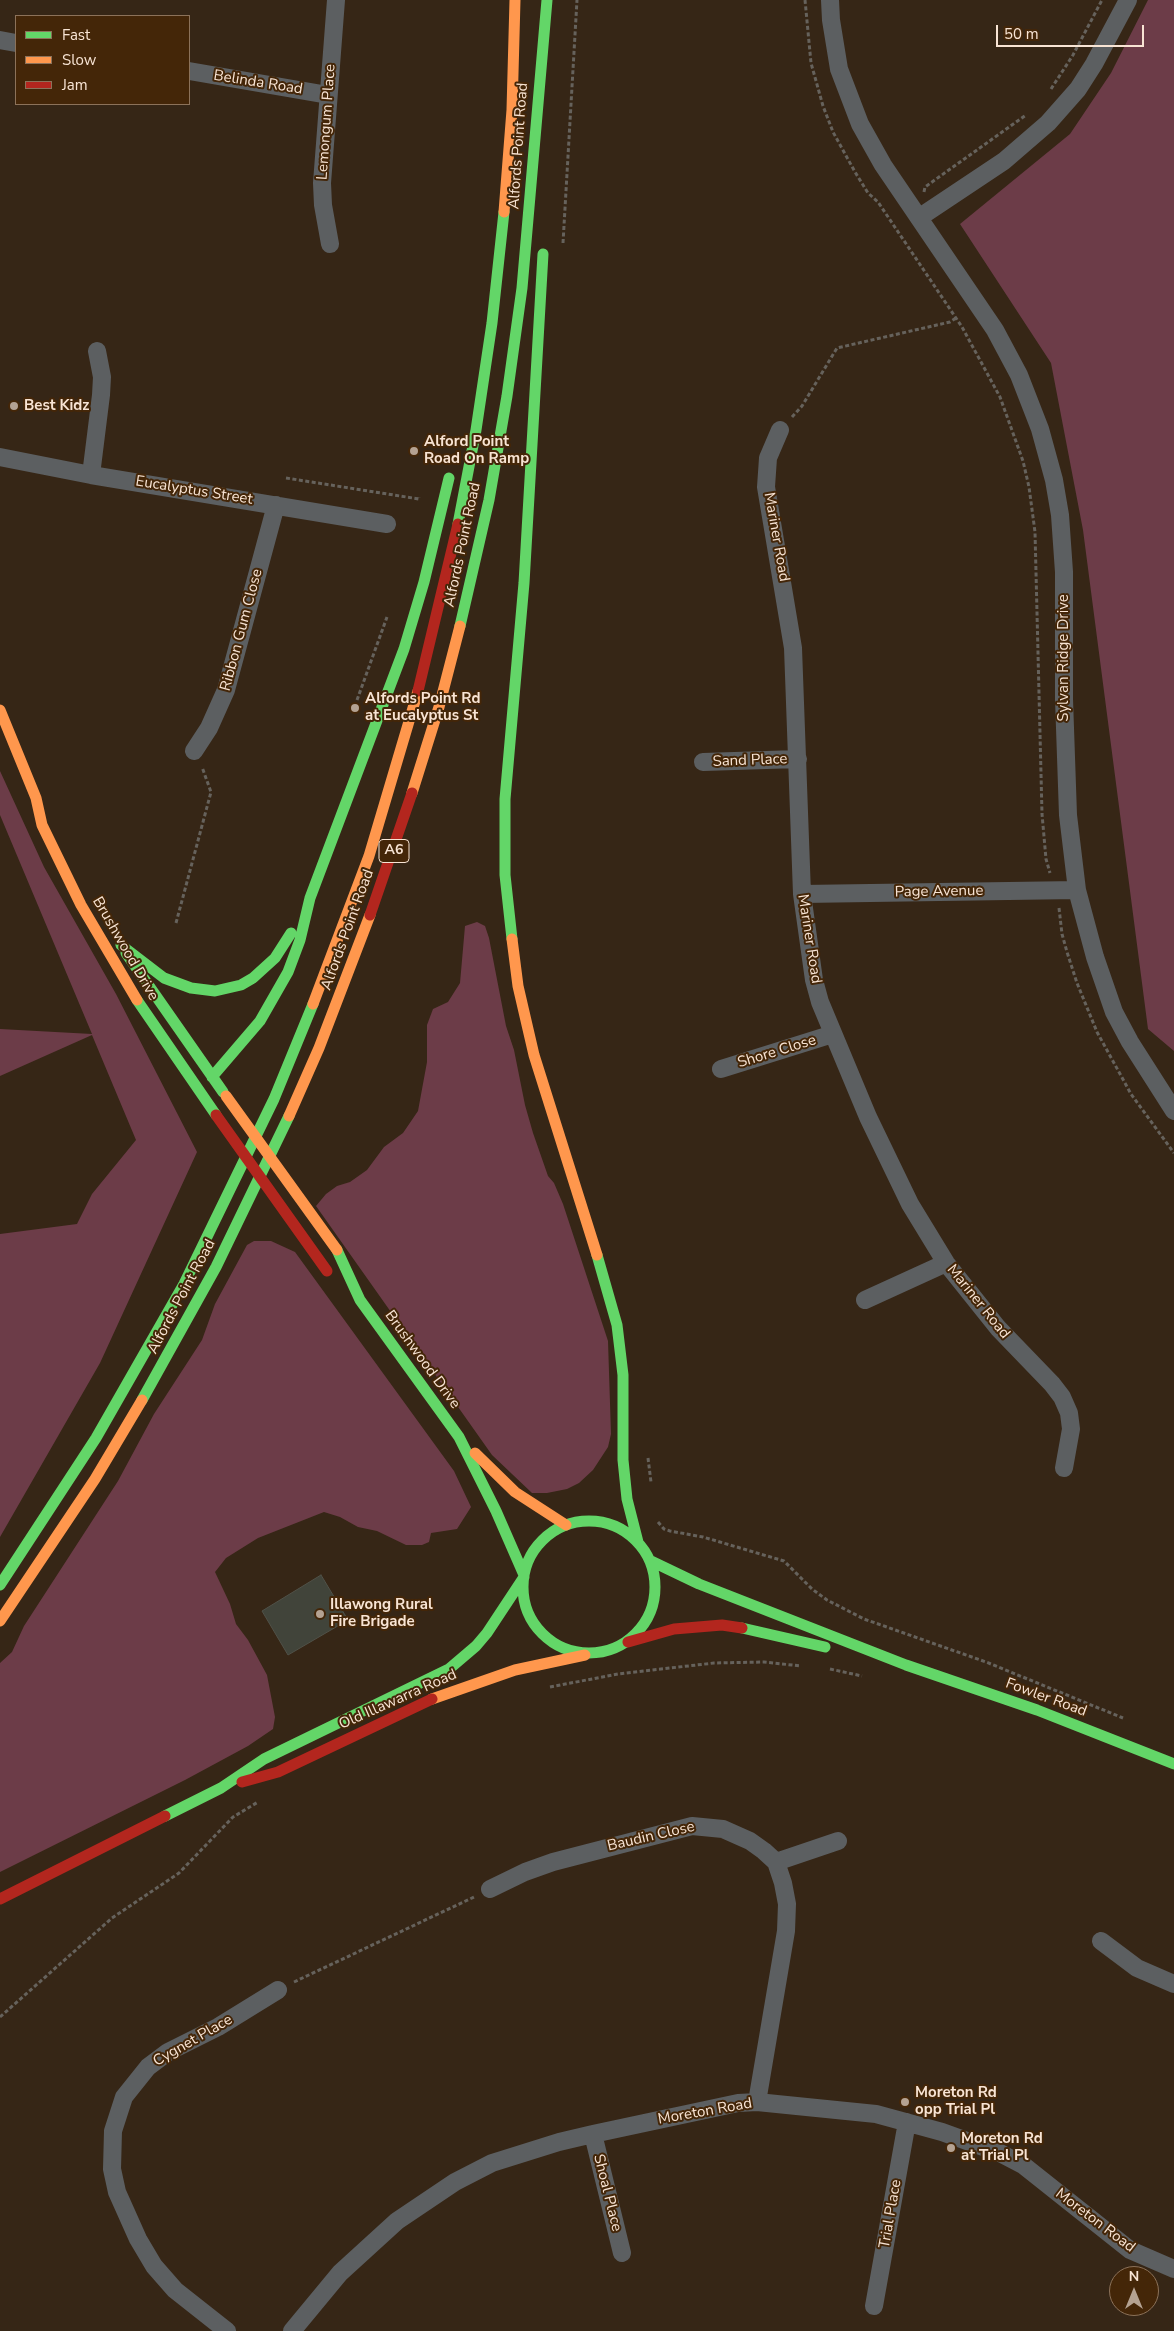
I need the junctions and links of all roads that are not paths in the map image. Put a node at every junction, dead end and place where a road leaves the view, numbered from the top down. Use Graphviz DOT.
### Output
graph roads {
  1 [pos="336,0"];
  2 [pos="513,0"];
  3 [pos="548,0"];
  4 [pos="830,0"];
  5 [pos="1128,0"];
  6 [pos="0,40"];
  7 [pos="15,43"];
  8 [pos="190,72"];
  9 [pos="501,83"];
  10 [pos="328,94"];
  11 [pos="550,100"];
  12 [pos="920,217"];
  13 [pos="544,238"];
  14 [pos="330,244"];
  15 [pos="97,351"];
  16 [pos="780,430"];
  17 [pos="0,457"];
  18 [pos="451,470"];
  19 [pos="91,475"];
  20 [pos="276,505"];
  21 [pos="387,524"];
  22 [pos="0,710"];
  23 [pos="194,751"];
  24 [pos="798,759"];
  25 [pos="703,762"];
  26 [pos="36,798"];
  27 [pos="78,872"];
  28 [pos="1077,890"];
  29 [pos="802,894"];
  30 [pos="310,898"];
  31 [pos="113,932"];
  32 [pos="121,945"];
  33 [pos="833,1034"];
  34 [pos="721,1069"];
  35 [pos="212,1077"];
  36 [pos="209,1105"];
  37 [pos="1174,1111"];
  38 [pos="946,1263"];
  39 [pos="360,1300"];
  40 [pos="865,1300"];
  41 [pos="459,1437"];
  42 [pos="1064,1468"];
  43 [pos="566,1525"];
  44 [pos="638,1542"];
  45 [pos="651,1561"];
  46 [pos="524,1576"];
  47 [pos="0,1585"];
  48 [pos="0,1621"];
  49 [pos="628,1642"];
  50 [pos="592,1654"];
  51 [pos="906,1664"];
  52 [pos="1174,1764"];
  53 [pos="222,1788"];
  54 [pos="838,1841"];
  55 [pos="776,1862"];
  56 [pos="490,1889"];
  57 [pos="0,1899"];
  58 [pos="1101,1941"];
  59 [pos="1174,1984"];
  60 [pos="278,1990"];
  61 [pos="757,2102"];
  62 [pos="907,2122"];
  63 [pos="593,2134"];
  64 [pos="622,2253"];
  65 [pos="1174,2269"];
  66 [pos="874,2306"];
  67 [pos="227,2331"];
  68 [pos="292,2331"];
  1 -- 10 [label="street, Lemongum Place"];
  2 -- 9 [label="main road"];
  2 -- 47 [label="main road, Alfords Point Road / A6"];
  3 -- 11 [label="main road"];
  3 -- 48 [label="main road, Alfords Point Road / A6"];
  4 -- 12 [label="street, Sylvan Ridge Drive"];
  5 -- 12 [label="street"];
  6 -- 7 [label="street"];
  8 -- 10 [label="street, Belinda Road"];
  10 -- 14 [label="street, Lemongum Place"];
  12 -- 28 [label="street, Sylvan Ridge Drive"];
  13 -- 44 [label="main road"];
  15 -- 19 [label="street"];
  16 -- 24 [label="street, Mariner Road"];
  17 -- 19 [label="street, Eucalyptus Street"];
  18 -- 30 [label="main road"];
  19 -- 20 [label="street, Eucalyptus Street"];
  20 -- 21 [label="street, Eucalyptus Street"];
  20 -- 23 [label="street, Ribbon Gum Close"];
  22 -- 26 [label="main road, Brushwood Drive"];
  24 -- 25 [label="street, Sand Place"];
  24 -- 29 [label="street, Mariner Road"];
  26 -- 27 [label="main road, Brushwood Drive"];
  26 -- 36 [label="main road, Brushwood Drive"];
  28 -- 29 [label="street, Page Avenue"];
  28 -- 37 [label="street, Sylvan Ridge Drive"];
  29 -- 33 [label="street, Mariner Road"];
  30 -- 32 [label="main road"];
  30 -- 35 [label="main road"];
  31 -- 32 [label="main road, Brushwood Drive"];
  32 -- 35 [label="main road, Brushwood Drive"];
  33 -- 34 [label="street, Shore Close"];
  33 -- 38 [label="street, Mariner Road"];
  35 -- 36 [label="main road"];
  35 -- 39 [label="main road, Brushwood Drive, bridge"];
  36 -- 39 [label="main road, Brushwood Drive, bridge"];
  38 -- 40 [label="street"];
  38 -- 42 [label="street, Mariner Road"];
  39 -- 41 [label="main road, Brushwood Drive"];
  41 -- 43 [label="main road, Brushwood Drive"];
  41 -- 46 [label="main road, Brushwood Drive"];
  43 -- 44 [label="main road"];
  43 -- 46 [label="main road"];
  44 -- 45 [label="main road"];
  45 -- 49 [label="main road"];
  45 -- 51 [label="main road, Fowler Road"];
  46 -- 50 [label="main road"];
  46 -- 53 [label="main road, Old Illawarra Road"];
  49 -- 50 [label="main road"];
  49 -- 51 [label="main road, Fowler Road"];
  50 -- 53 [label="main road, Old Illawarra Road"];
  51 -- 52 [label="main road, Fowler Road"];
  53 -- 57 [label="main road, Old Illawarra Road"];
  54 -- 55 [label="street"];
  55 -- 56 [label="street, Baudin Close"];
  55 -- 61 [label="street"];
  58 -- 59 [label="street"];
  60 -- 67 [label="street, Cygnet Place"];
  61 -- 62 [label="street, Moreton Road"];
  61 -- 63 [label="street, Moreton Road"];
  62 -- 65 [label="street, Moreton Road"];
  62 -- 66 [label="street, Trial Place"];
  63 -- 64 [label="street, Shoal Place"];
  63 -- 68 [label="street, Moreton Road"];
}
